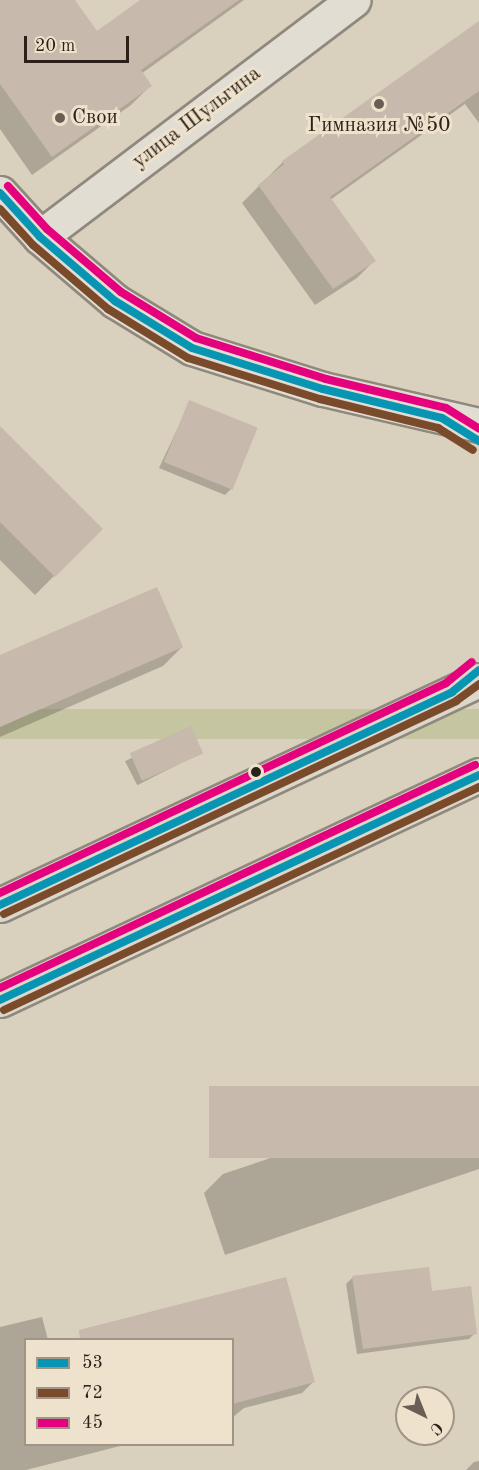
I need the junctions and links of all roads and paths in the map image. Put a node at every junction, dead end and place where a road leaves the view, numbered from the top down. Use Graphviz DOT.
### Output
graph roads {
  1 [pos="353,0"];
  2 [pos="0,194"];
  3 [pos="40,237"];
  4 [pos="442,418"];
  5 [pos="479,424"];
  6 [pos="479,441"];
  7 [pos="479,670"];
  8 [pos="466,686"];
  9 [pos="479,775"];
  10 [pos="0,905"];
  11 [pos="0,1000"];
  1 -- 3 [label="street, улица Шульгина"];
  2 -- 3 [label="street"];
  3 -- 4 [label="street"];
  4 -- 5 [label="street"];
  4 -- 6 [label="street"];
  7 -- 8 [label="street"];
  8 -- 10 [label="main road"];
  9 -- 11 [label="main road"];
}
